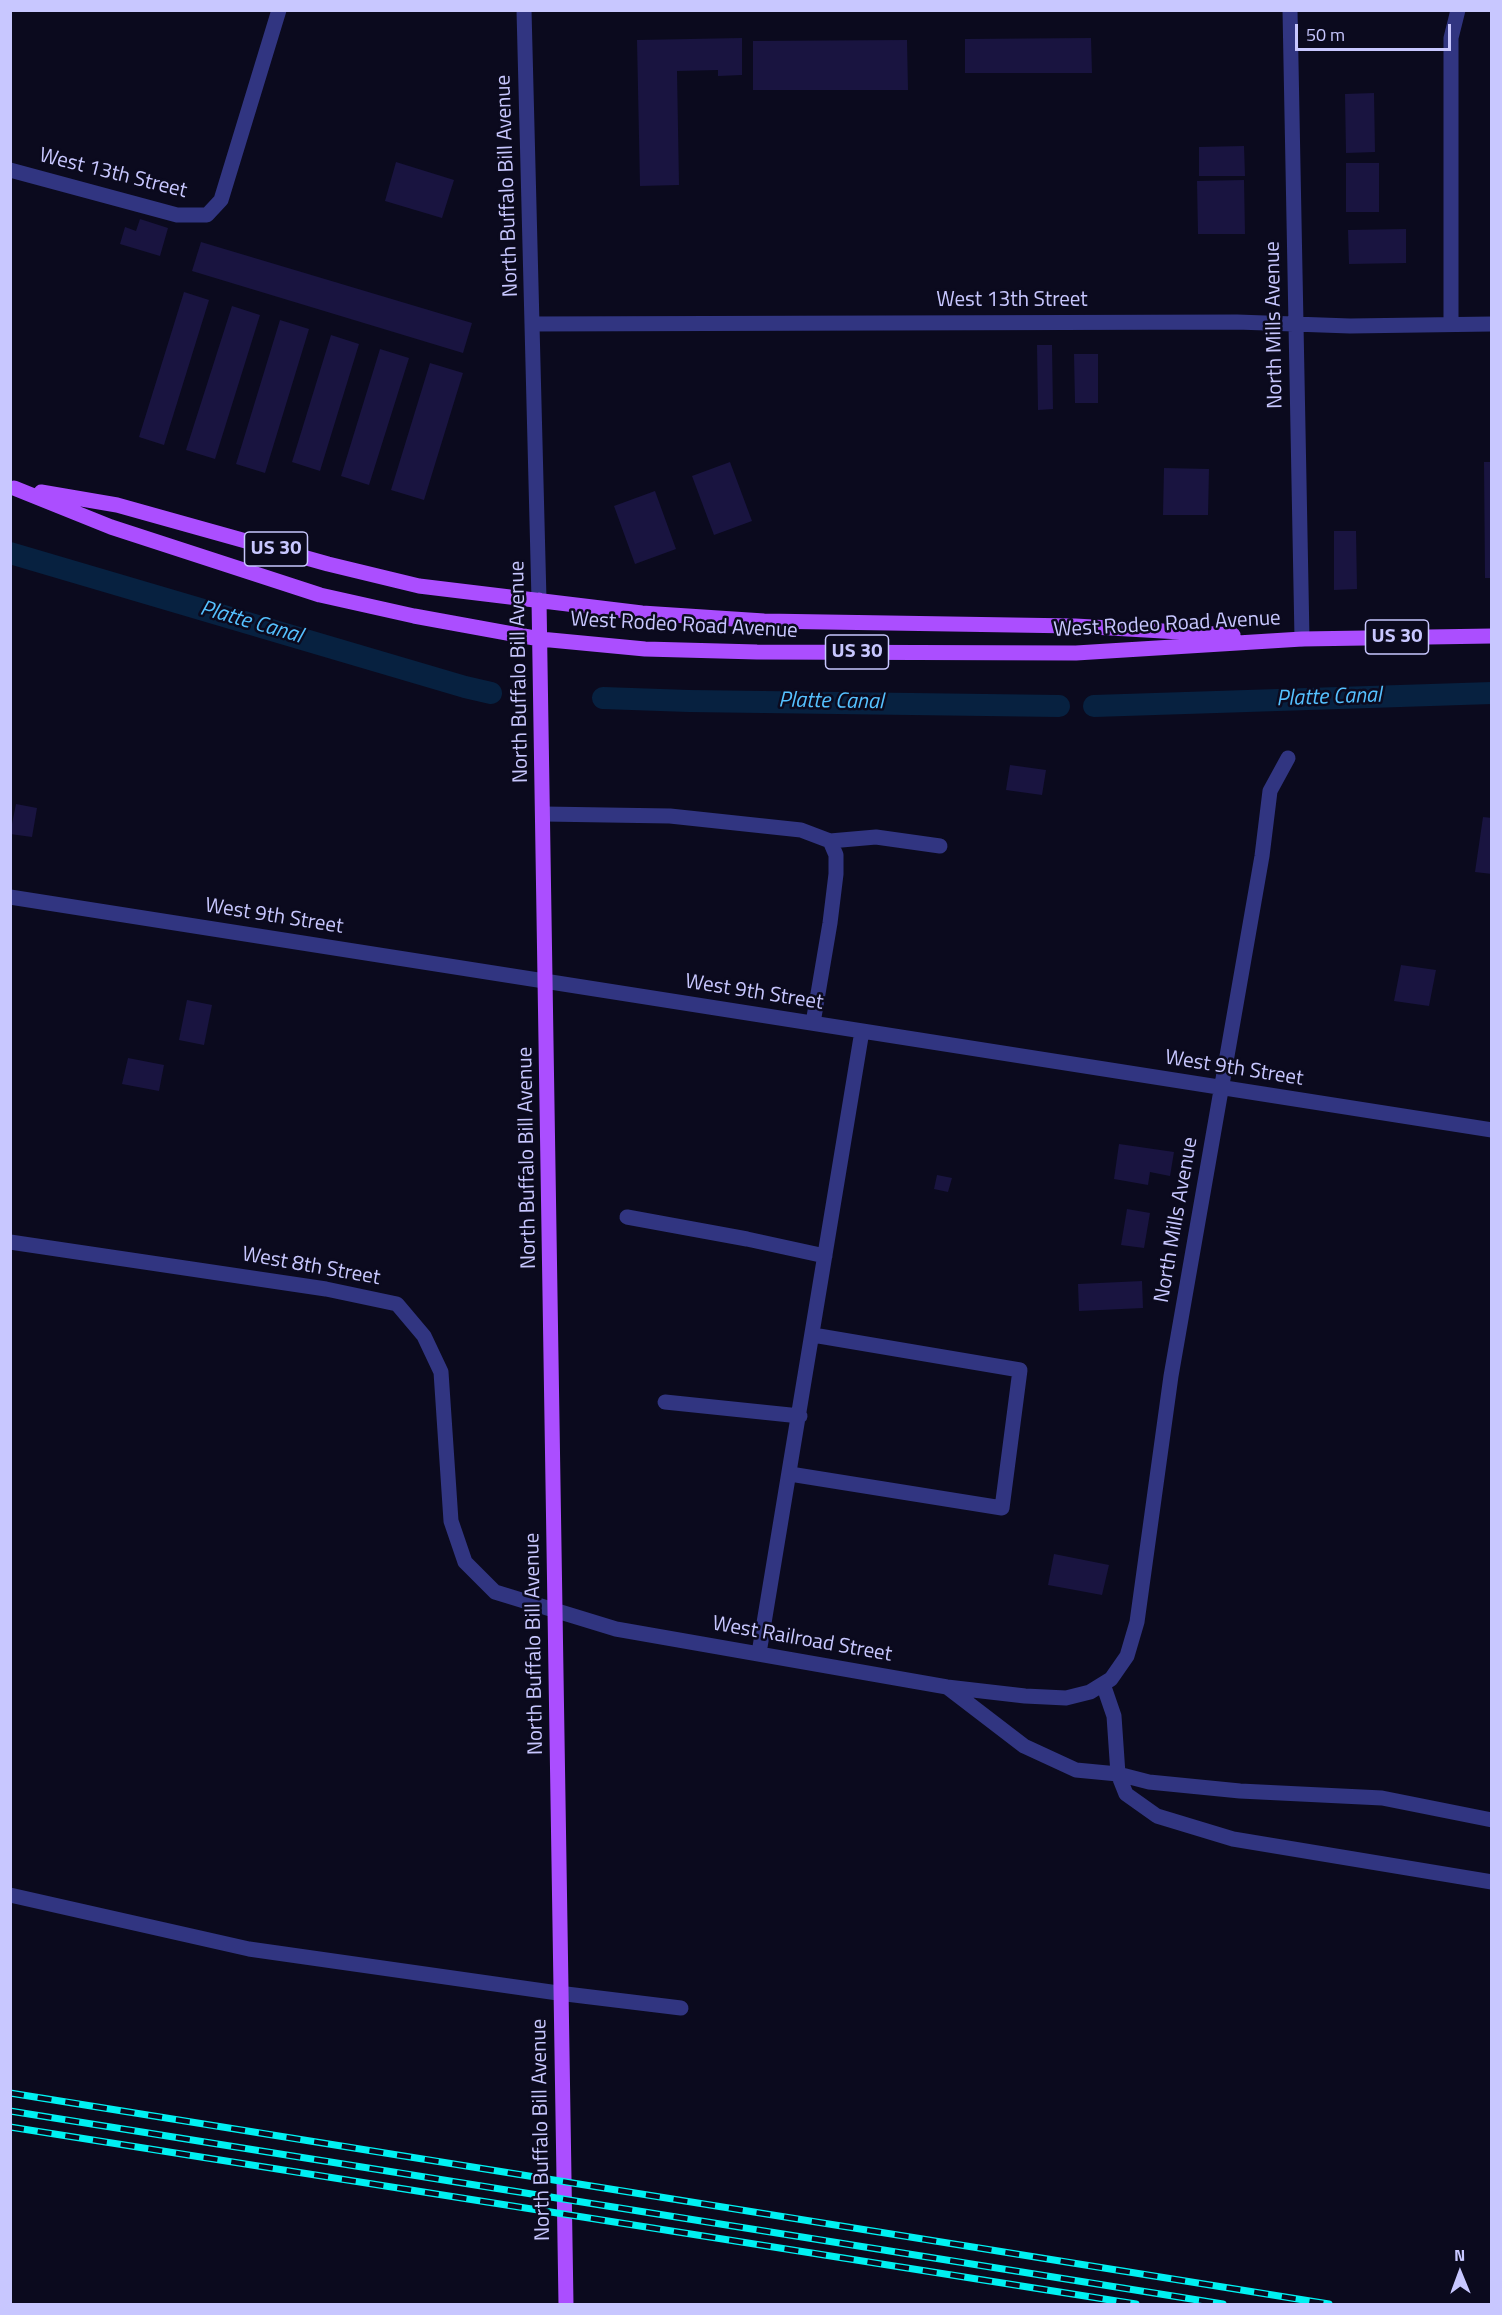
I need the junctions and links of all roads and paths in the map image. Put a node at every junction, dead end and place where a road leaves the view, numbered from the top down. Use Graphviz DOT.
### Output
graph roads {
  1 [pos="279,10"];
  2 [pos="524,10"];
  3 [pos="1290,10"];
  4 [pos="1458,10"];
  5 [pos="10,170"];
  6 [pos="532,324"];
  7 [pos="1296,324"];
  8 [pos="1451,324"];
  9 [pos="1491,324"];
  10 [pos="12,487"];
  11 [pos="539,600"];
  12 [pos="1491,636"];
  13 [pos="540,639"];
  14 [pos="1302,639"];
  15 [pos="1288,758"];
  16 [pos="544,814"];
  17 [pos="830,841"];
  18 [pos="940,846"];
  19 [pos="10,897"];
  20 [pos="547,981"];
  21 [pos="813,1023"];
  22 [pos="862,1031"];
  23 [pos="1221,1088"];
  24 [pos="1491,1130"];
  25 [pos="627,1216"];
  26 [pos="10,1242"];
  27 [pos="825,1256"];
  28 [pos="813,1335"];
  29 [pos="665,1402"];
  30 [pos="800,1416"];
  31 [pos="790,1474"];
  32 [pos="495,1592"];
  33 [pos="759,1653"];
  34 [pos="1103,1684"];
  35 [pos="947,1687"];
  36 [pos="1118,1774"];
  37 [pos="1491,1820"];
  38 [pos="1491,1882"];
  39 [pos="10,1895"];
  40 [pos="681,2008"];
  41 [pos="566,2304"];
  1 -- 5 [label="street, West 13th Street"];
  2 -- 6 [label="street, North Buffalo Bill Avenue"];
  3 -- 7 [label="street, North Mills Avenue"];
  4 -- 8 [label="street"];
  6 -- 7 [label="street, West 13th Street"];
  6 -- 11 [label="street, North Buffalo Bill Avenue"];
  7 -- 8 [label="street, West 13th Street"];
  7 -- 14 [label="street, North Mills Avenue"];
  8 -- 9 [label="street, West 13th Street"];
  10 -- 11 [label="main road, West Rodeo Road Avenue / US 30"];
  10 -- 13 [label="main road, West Rodeo Road Avenue / US 30"];
  11 -- 13 [label="main road, North Buffalo Bill Avenue"];
  11 -- 14 [label="main road, West Rodeo Road Avenue / US 30"];
  12 -- 14 [label="main road, West Rodeo Road Avenue / US 30"];
  13 -- 14 [label="main road, West Rodeo Road Avenue / US 30"];
  13 -- 16 [label="main road, North Buffalo Bill Avenue"];
  15 -- 23 [label="street, North Mills Avenue"];
  16 -- 17 [label="street"];
  16 -- 20 [label="main road, North Buffalo Bill Avenue"];
  17 -- 18 [label="street"];
  17 -- 21 [label="street"];
  19 -- 20 [label="street, West 9th Street"];
  20 -- 21 [label="street, West 9th Street"];
  20 -- 41 [label="main road, North Buffalo Bill Avenue"];
  21 -- 22 [label="street, West 9th Street"];
  22 -- 23 [label="street, West 9th Street"];
  22 -- 27 [label="street"];
  23 -- 24 [label="street, West 9th Street"];
  23 -- 34 [label="street, North Mills Avenue"];
  25 -- 27 [label="street"];
  26 -- 32 [label="street, West 8th Street"];
  27 -- 28 [label="street"];
  28 -- 30 [label="street"];
  28 -- 31 [label="street"];
  29 -- 30 [label="street"];
  30 -- 31 [label="street"];
  31 -- 33 [label="street"];
  32 -- 33 [label="street, West Railroad Street"];
  33 -- 35 [label="street, West Railroad Street"];
  34 -- 35 [label="street, West Railroad Street"];
  34 -- 36 [label="street"];
  35 -- 36 [label="street"];
  36 -- 37 [label="street"];
  36 -- 38 [label="street"];
  39 -- 40 [label="street"];
}
